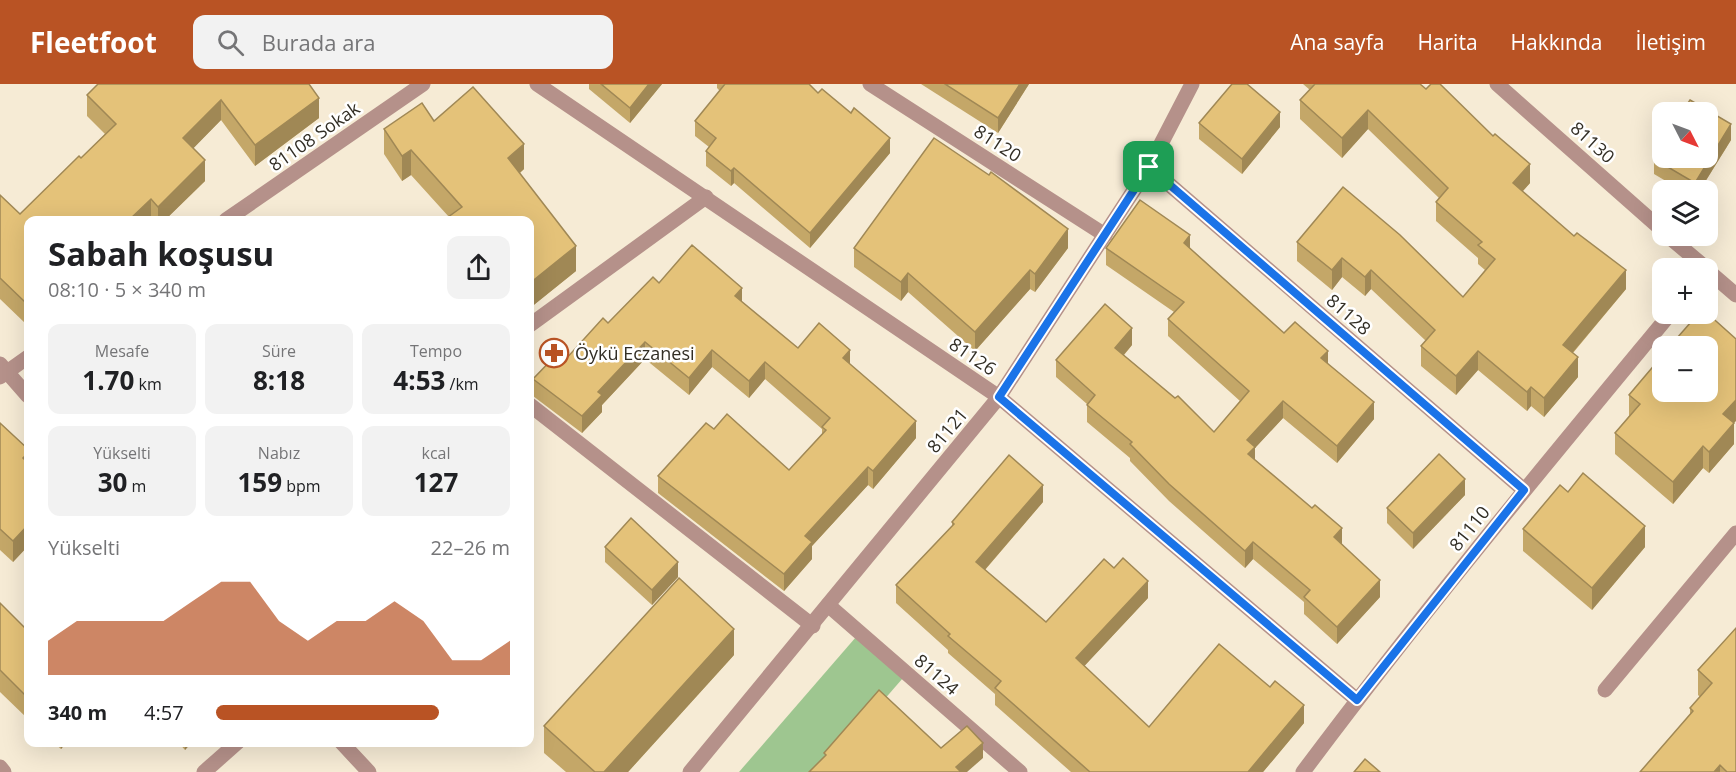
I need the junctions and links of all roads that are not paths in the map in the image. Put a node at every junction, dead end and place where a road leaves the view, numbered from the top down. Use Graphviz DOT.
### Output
graph roads {
  1 [pos="423,84"];
  2 [pos="537,84"];
  3 [pos="870,84"];
  4 [pos="1192,84"];
  5 [pos="1497,84"];
  6 [pos="1149,167"];
  7 [pos="706,198"];
  8 [pos="232,216"];
  9 [pos="1652,221"];
  10 [pos="1105,235"];
  11 [pos="1680,246"];
  12 [pos="1693,258"];
  13 [pos="1718,279"];
  14 [pos="1736,295"];
  15 [pos="534,322"];
  16 [pos="1663,324"];
  17 [pos="24,359"];
  18 [pos="2,371"];
  19 [pos="24,392"];
  20 [pos="999,397"];
  21 [pos="534,408"];
  22 [pos="1524,490"];
  23 [pos="1736,533"];
  24 [pos="828,605"];
  25 [pos="813,626"];
  26 [pos="1605,690"];
  27 [pos="1357,700"];
  28 [pos="232,747"];
  29 [pos="346,747"];
  30 [pos="0,767"];
  31 [pos="4,772"];
  32 [pos="204,772"];
  33 [pos="369,772"];
  34 [pos="690,772"];
  35 [pos="1020,772"];
  36 [pos="1303,772"];
  1 -- 8 [label="street, 81108 Sokak"];
  2 -- 7 [label="street, 81126"];
  3 -- 10 [label="street, 81120"];
  4 -- 6 [label="street, 81121"];
  5 -- 9 [label="street, 81130"];
  6 -- 10 [label="street, 81121"];
  6 -- 22 [label="street, 81128"];
  7 -- 15 [label="street"];
  7 -- 20 [label="street, 81126"];
  10 -- 20 [label="street, 81121"];
  11 -- 12 [label="street"];
  13 -- 14 [label="street"];
  16 -- 22 [label="street, 81110"];
  17 -- 18 [label="street"];
  18 -- 19 [label="street"];
  20 -- 24 [label="street, 81121"];
  20 -- 27 [label="street, 81126"];
  21 -- 25 [label="street"];
  22 -- 27 [label="street, 81110"];
  23 -- 26 [label="street"];
  24 -- 25 [label="street, 81121"];
  24 -- 35 [label="street, 81124"];
  25 -- 34 [label="street, 81121"];
  27 -- 36 [label="street, 81110"];
  28 -- 32 [label="street"];
  29 -- 33 [label="street"];
  30 -- 31 [label="street"];
}
